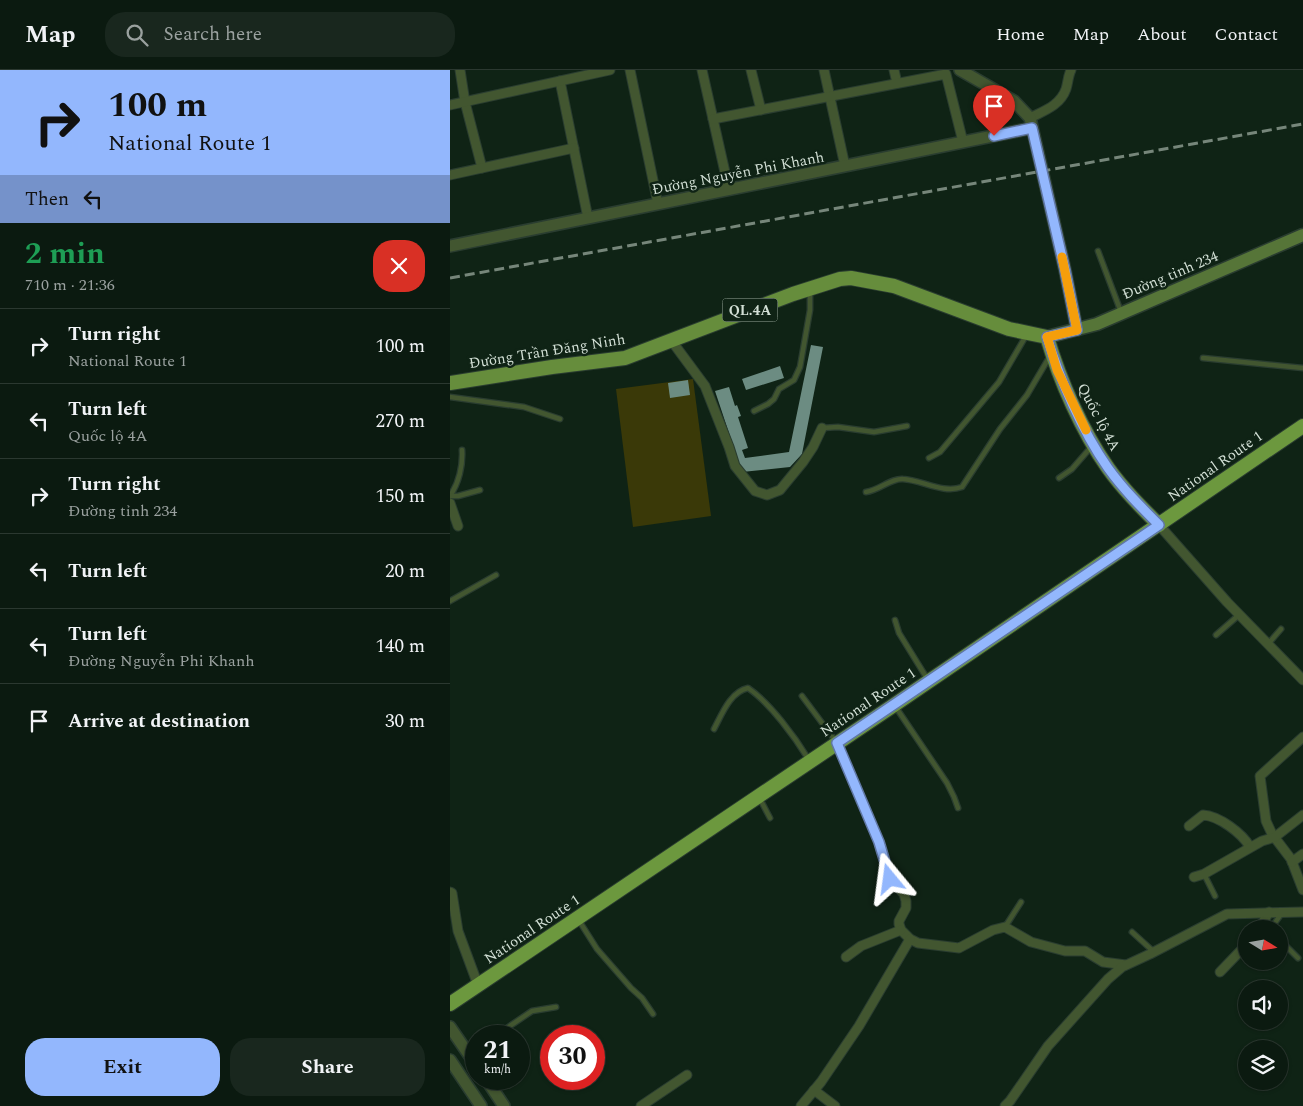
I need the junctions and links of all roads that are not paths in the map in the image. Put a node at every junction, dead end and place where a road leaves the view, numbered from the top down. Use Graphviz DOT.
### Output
graph roads {
  1 [pos="460,70"];
  2 [pos="610,70"];
  3 [pos="630,70"];
  4 [pos="702,70"];
  5 [pos="751,70"];
  6 [pos="824,70"];
  7 [pos="894,70"];
  8 [pos="960,70"];
  9 [pos="1071,70"];
  10 [pos="560,81"];
  11 [pos="897,83"];
  12 [pos="830,97"];
  13 [pos="465,102"];
  14 [pos="450,105"];
  15 [pos="761,110"];
  16 [pos="713,119"];
  17 [pos="1031,123"];
  18 [pos="963,142"];
  19 [pos="574,148"];
  20 [pos="845,166"];
  21 [pos="482,168"];
  22 [pos="450,175"];
  23 [pos="729,190"];
  24 [pos="658,204"];
  25 [pos="588,218"];
  26 [pos="1303,235"];
  27 [pos="450,246"];
  28 [pos="1098,251"];
  29 [pos="810,288"];
  30 [pos="1122,313"];
  31 [pos="1077,330"];
  32 [pos="1027,333"];
  33 [pos="1047,337"];
  34 [pos="671,340"];
  35 [pos="1052,352"];
  36 [pos="1203,358"];
  37 [pos="1303,368"];
  38 [pos="450,383"];
  39 [pos="450,397"];
  40 [pos="754,411"];
  41 [pos="560,419"];
  42 [pos="907,426"];
  43 [pos="1303,426"];
  44 [pos="822,428"];
  45 [pos="1093,445"];
  46 [pos="462,450"];
  47 [pos="929,458"];
  48 [pos="1059,478"];
  49 [pos="480,490"];
  50 [pos="866,492"];
  51 [pos="450,496"];
  52 [pos="450,505"];
  53 [pos="1159,525"];
  54 [pos="458,526"];
  55 [pos="496,574"];
  56 [pos="450,600"];
  57 [pos="1240,614"];
  58 [pos="895,620"];
  59 [pos="1280,629"];
  60 [pos="1216,635"];
  61 [pos="1268,644"];
  62 [pos="1303,680"];
  63 [pos="929,681"];
  64 [pos="802,696"];
  65 [pos="894,705"];
  66 [pos="714,729"];
  67 [pos="1303,737"];
  68 [pos="837,743"];
  69 [pos="810,761"];
  70 [pos="758,796"];
  71 [pos="958,808"];
  72 [pos="1303,815"];
  73 [pos="770,818"];
  74 [pos="1189,826"];
  75 [pos="1275,837"];
  76 [pos="879,842"];
  77 [pos="1250,847"];
  78 [pos="1303,854"];
  79 [pos="1292,862"];
  80 [pos="1204,874"];
  81 [pos="1194,877"];
  82 [pos="1303,890"];
  83 [pos="450,892"];
  84 [pos="1215,896"];
  85 [pos="1021,902"];
  86 [pos="1269,912"];
  87 [pos="1283,912"];
  88 [pos="1303,912"];
  89 [pos="578,918"];
  90 [pos="1264,920"];
  91 [pos="1277,920"];
  92 [pos="1005,927"];
  93 [pos="901,930"];
  94 [pos="1132,932"];
  95 [pos="910,939"];
  96 [pos="1288,948"];
  97 [pos="1154,952"];
  98 [pos="1238,953"];
  99 [pos="846,957"];
  100 [pos="1298,958"];
  101 [pos="1126,965"];
  102 [pos="1220,972"];
  103 [pos="478,985"];
  104 [pos="450,1004"];
  105 [pos="556,1007"];
  106 [pos="653,1014"];
  107 [pos="511,1025"];
  108 [pos="450,1027"];
  109 [pos="465,1043"];
  110 [pos="450,1060"];
  111 [pos="687,1075"];
  112 [pos="493,1090"];
  113 [pos="814,1090"];
  114 [pos="481,1106"];
  115 [pos="504,1106"];
  116 [pos="641,1106"];
  117 [pos="801,1106"];
  118 [pos="835,1106"];
  119 [pos="1005,1106"];
  1 -- 13 [label="street"];
  2 -- 10 [label="street"];
  3 -- 24 [label="street"];
  4 -- 16 [label="street"];
  5 -- 15 [label="street"];
  6 -- 12 [label="street"];
  7 -- 11 [label="street"];
  8 -- 17 [label="street"];
  9 -- 17 [label="street"];
  10 -- 13 [label="street"];
  10 -- 19 [label="street"];
  11 -- 12 [label="street"];
  11 -- 18 [label="street"];
  12 -- 15 [label="street"];
  12 -- 20 [label="street"];
  13 -- 14 [label="street"];
  13 -- 21 [label="street"];
  15 -- 16 [label="street"];
  16 -- 23 [label="street"];
  17 -- 18 [label="street, Đường Nguyễn Phi Khanh"];
  17 -- 31 [label="street"];
  18 -- 20 [label="street, Đường Nguyễn Phi Khanh"];
  19 -- 21 [label="street"];
  19 -- 25 [label="street"];
  20 -- 23 [label="street, Đường Nguyễn Phi Khanh"];
  21 -- 22 [label="street"];
  23 -- 24 [label="street, Đường Nguyễn Phi Khanh"];
  24 -- 25 [label="street, Đường Nguyễn Phi Khanh"];
  25 -- 27 [label="street, Đường Nguyễn Phi Khanh"];
  26 -- 30 [label="main road, Đường tỉnh 234"];
  28 -- 30 [label="lane"];
  29 -- 32 [label="main road, Đường Trần Đăng Ninh / QL.4A"];
  29 -- 34 [label="main road, Đường Trần Đăng Ninh / QL.4A"];
  29 -- 40 [label="lane"];
  30 -- 31 [label="main road, Đường tỉnh 234"];
  31 -- 33 [label="main road, Đường tỉnh 234"];
  32 -- 33 [label="main road, Đường Trần Đăng Ninh / QL.4A"];
  32 -- 47 [label="lane"];
  33 -- 35 [label="main road, Quốc lộ 4A"];
  34 -- 38 [label="main road, Đường Trần Đăng Ninh / QL.4A"];
  34 -- 44 [label="street"];
  35 -- 45 [label="main road, Quốc lộ 4A"];
  35 -- 50 [label="lane"];
  36 -- 37 [label="lane"];
  39 -- 41 [label="lane"];
  42 -- 44 [label="lane"];
  43 -- 53 [label="highway, National Route 1"];
  45 -- 48 [label="lane"];
  45 -- 53 [label="main road, Quốc lộ 4A"];
  46 -- 51 [label="lane"];
  49 -- 51 [label="lane"];
  52 -- 54 [label="street"];
  53 -- 57 [label="street"];
  53 -- 63 [label="highway, National Route 1"];
  55 -- 56 [label="lane"];
  57 -- 60 [label="lane"];
  57 -- 61 [label="street"];
  58 -- 63 [label="lane"];
  59 -- 61 [label="lane"];
  61 -- 62 [label="street"];
  63 -- 65 [label="highway, National Route 1"];
  64 -- 68 [label="lane"];
  65 -- 68 [label="highway, National Route 1"];
  65 -- 71 [label="lane"];
  66 -- 69 [label="lane"];
  67 -- 75 [label="street"];
  68 -- 69 [label="highway, National Route 1"];
  68 -- 76 [label="lane"];
  69 -- 70 [label="highway, National Route 1"];
  70 -- 73 [label="lane"];
  70 -- 89 [label="highway, National Route 1"];
  72 -- 75 [label="street"];
  74 -- 77 [label="street"];
  75 -- 77 [label="street"];
  75 -- 79 [label="street"];
  76 -- 93 [label="street"];
  77 -- 80 [label="street"];
  78 -- 79 [label="street"];
  79 -- 82 [label="street"];
  80 -- 81 [label="street"];
  80 -- 84 [label="lane"];
  83 -- 103 [label="street"];
  85 -- 92 [label="lane"];
  86 -- 87 [label="street"];
  86 -- 90 [label="street"];
  86 -- 97 [label="street"];
  87 -- 88 [label="street"];
  87 -- 91 [label="lane"];
  89 -- 103 [label="highway, National Route 1"];
  89 -- 106 [label="lane"];
  92 -- 95 [label="street"];
  92 -- 101 [label="street"];
  93 -- 95 [label="street"];
  93 -- 99 [label="street"];
  94 -- 97 [label="lane"];
  95 -- 113 [label="street"];
  96 -- 100 [label="lane"];
  97 -- 101 [label="street"];
  98 -- 102 [label="street"];
  101 -- 119 [label="street"];
  103 -- 104 [label="highway, National Route 1"];
  105 -- 107 [label="lane"];
  108 -- 109 [label="street"];
  110 -- 114 [label="street"];
  111 -- 116 [label="street"];
  112 -- 115 [label="street"];
  113 -- 117 [label="street"];
  113 -- 118 [label="street"];
}
